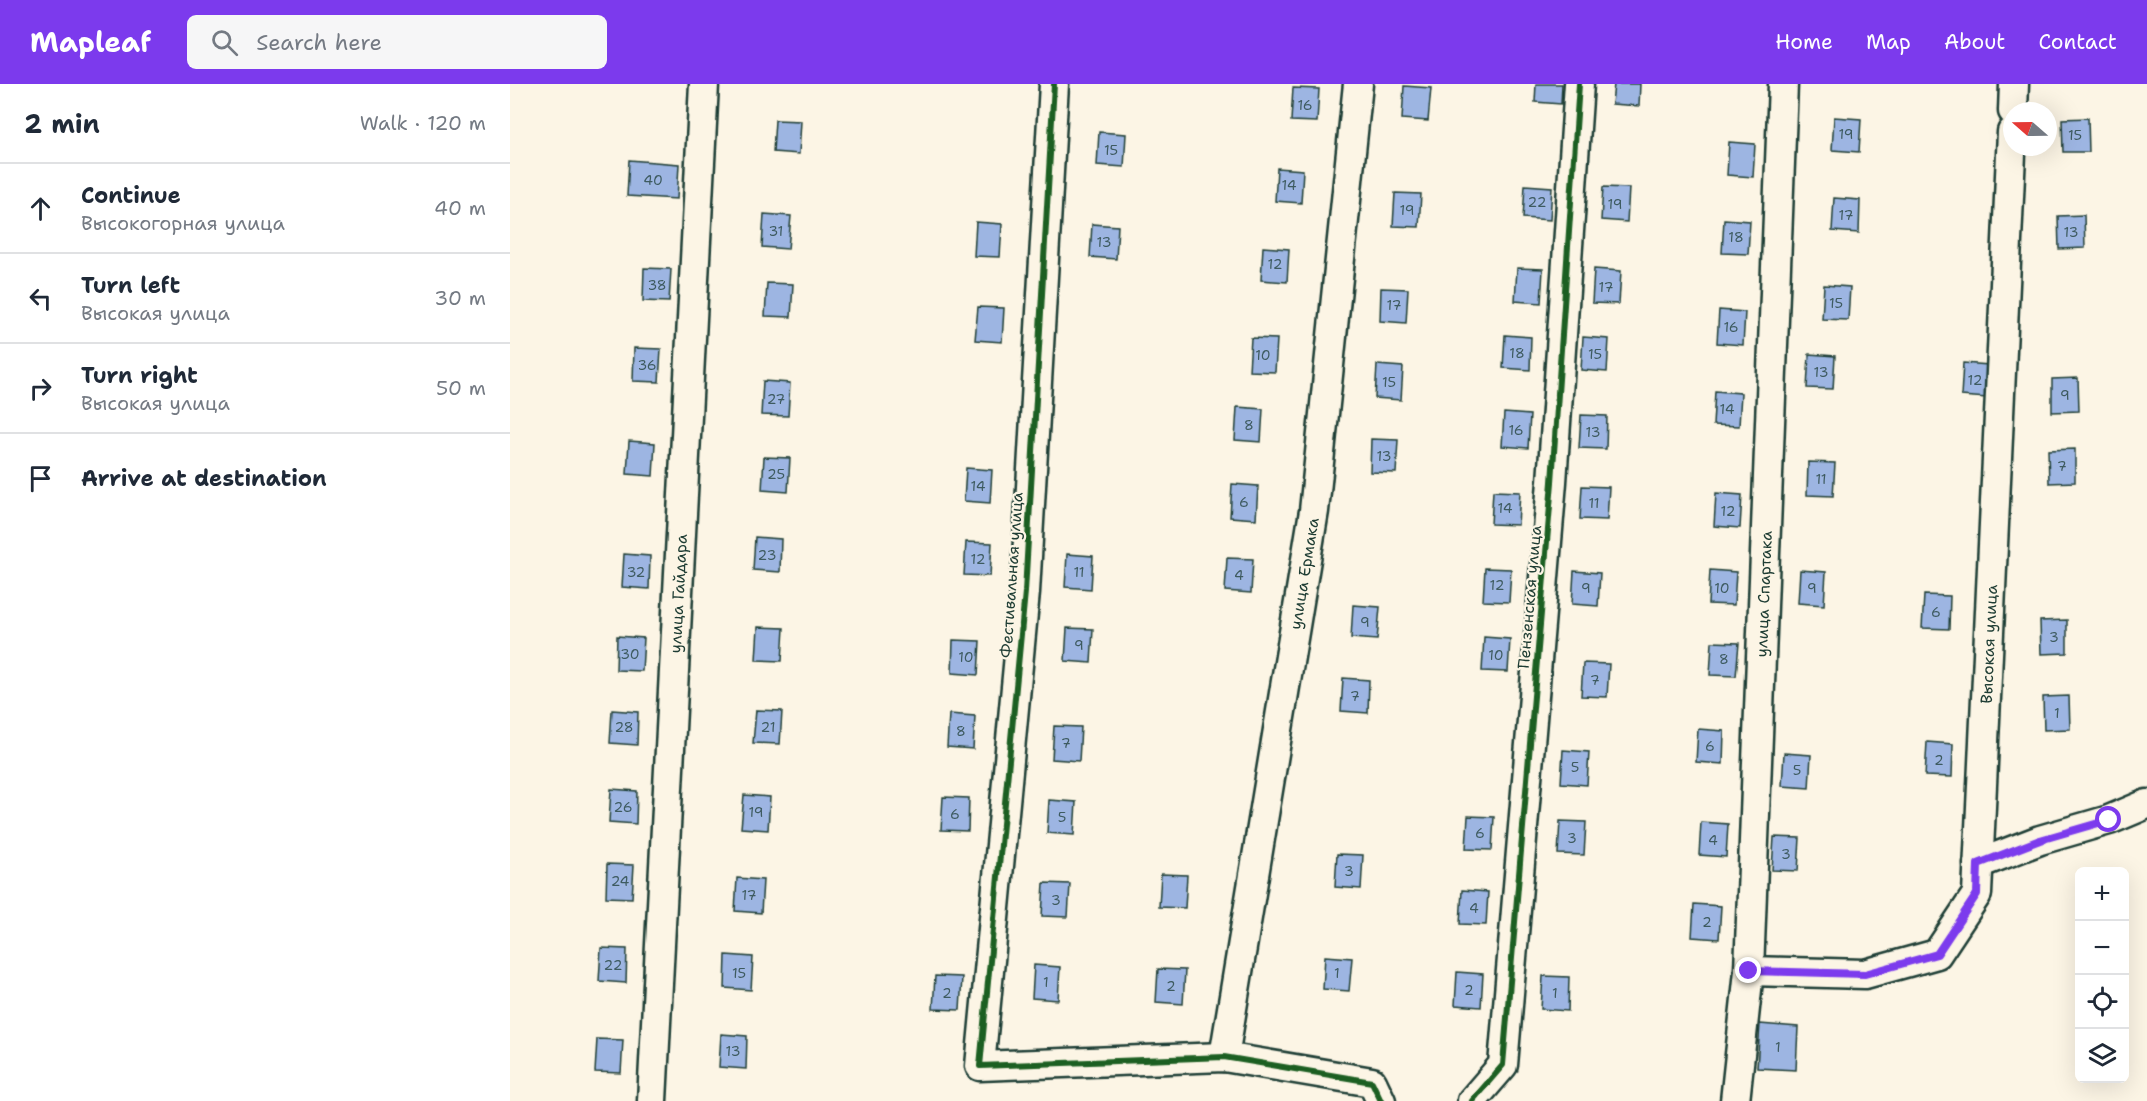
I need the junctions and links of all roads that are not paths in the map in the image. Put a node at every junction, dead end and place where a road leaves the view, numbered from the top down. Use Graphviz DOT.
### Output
graph roads {
  1 [pos="704,84"];
  2 [pos="1054,84"];
  3 [pos="1358,84"];
  4 [pos="1579,84"];
  5 [pos="1783,84"];
  6 [pos="2014,84"];
  7 [pos="2013,102"];
  8 [pos="2011,156"];
  9 [pos="2147,804"];
  10 [pos="1978,864"];
  11 [pos="1749,971"];
  12 [pos="1224,1057"];
  13 [pos="652,1101"];
  14 [pos="1380,1101"];
  15 [pos="1472,1101"];
  16 [pos="1734,1101"];
  1 -- 13 [label="street, улица Гайдара"];
  2 -- 12 [label="street, Фестивальная улица"];
  3 -- 12 [label="street, улица Ермака"];
  4 -- 15 [label="street, Пензенская улица"];
  5 -- 11 [label="street, улица Спартака"];
  6 -- 7 [label="street"];
  8 -- 10 [label="street, Высокая улица"];
  9 -- 10 [label="street"];
  10 -- 11 [label="street, Высокая улица"];
  11 -- 16 [label="street, улица Спартака"];
  12 -- 14 [label="street"];
}
